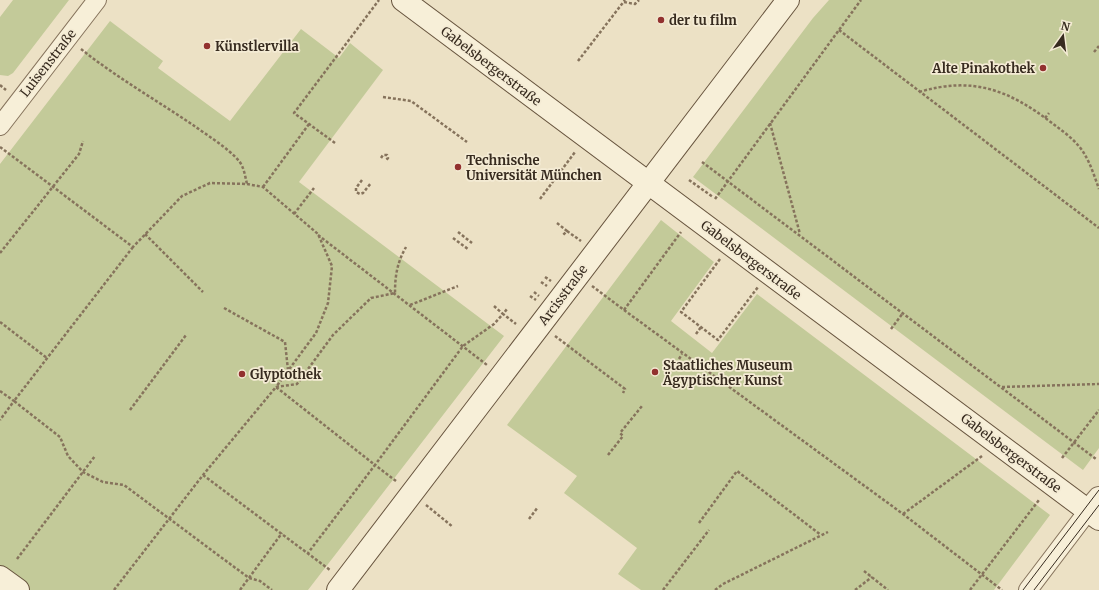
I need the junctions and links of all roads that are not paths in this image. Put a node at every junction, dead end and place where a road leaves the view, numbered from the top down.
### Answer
1 (97, 0) edge
2 (403, 0) edge
3 (788, 0) edge
4 (0, 126) edge
5 (648, 184) junction
6 (1095, 509) edge
7 (0, 577) edge
8 (342, 586) edge
9 (18, 590) edge
10 (1028, 590) edge

1 - 4 street, Luisenstraße
2 - 5 main road, Gabelsbergerstraße
3 - 5 main road, Arcisstraße
5 - 6 main road, Gabelsbergerstraße
5 - 8 main road, Arcisstraße
6 - 10 street
7 - 9 main road

